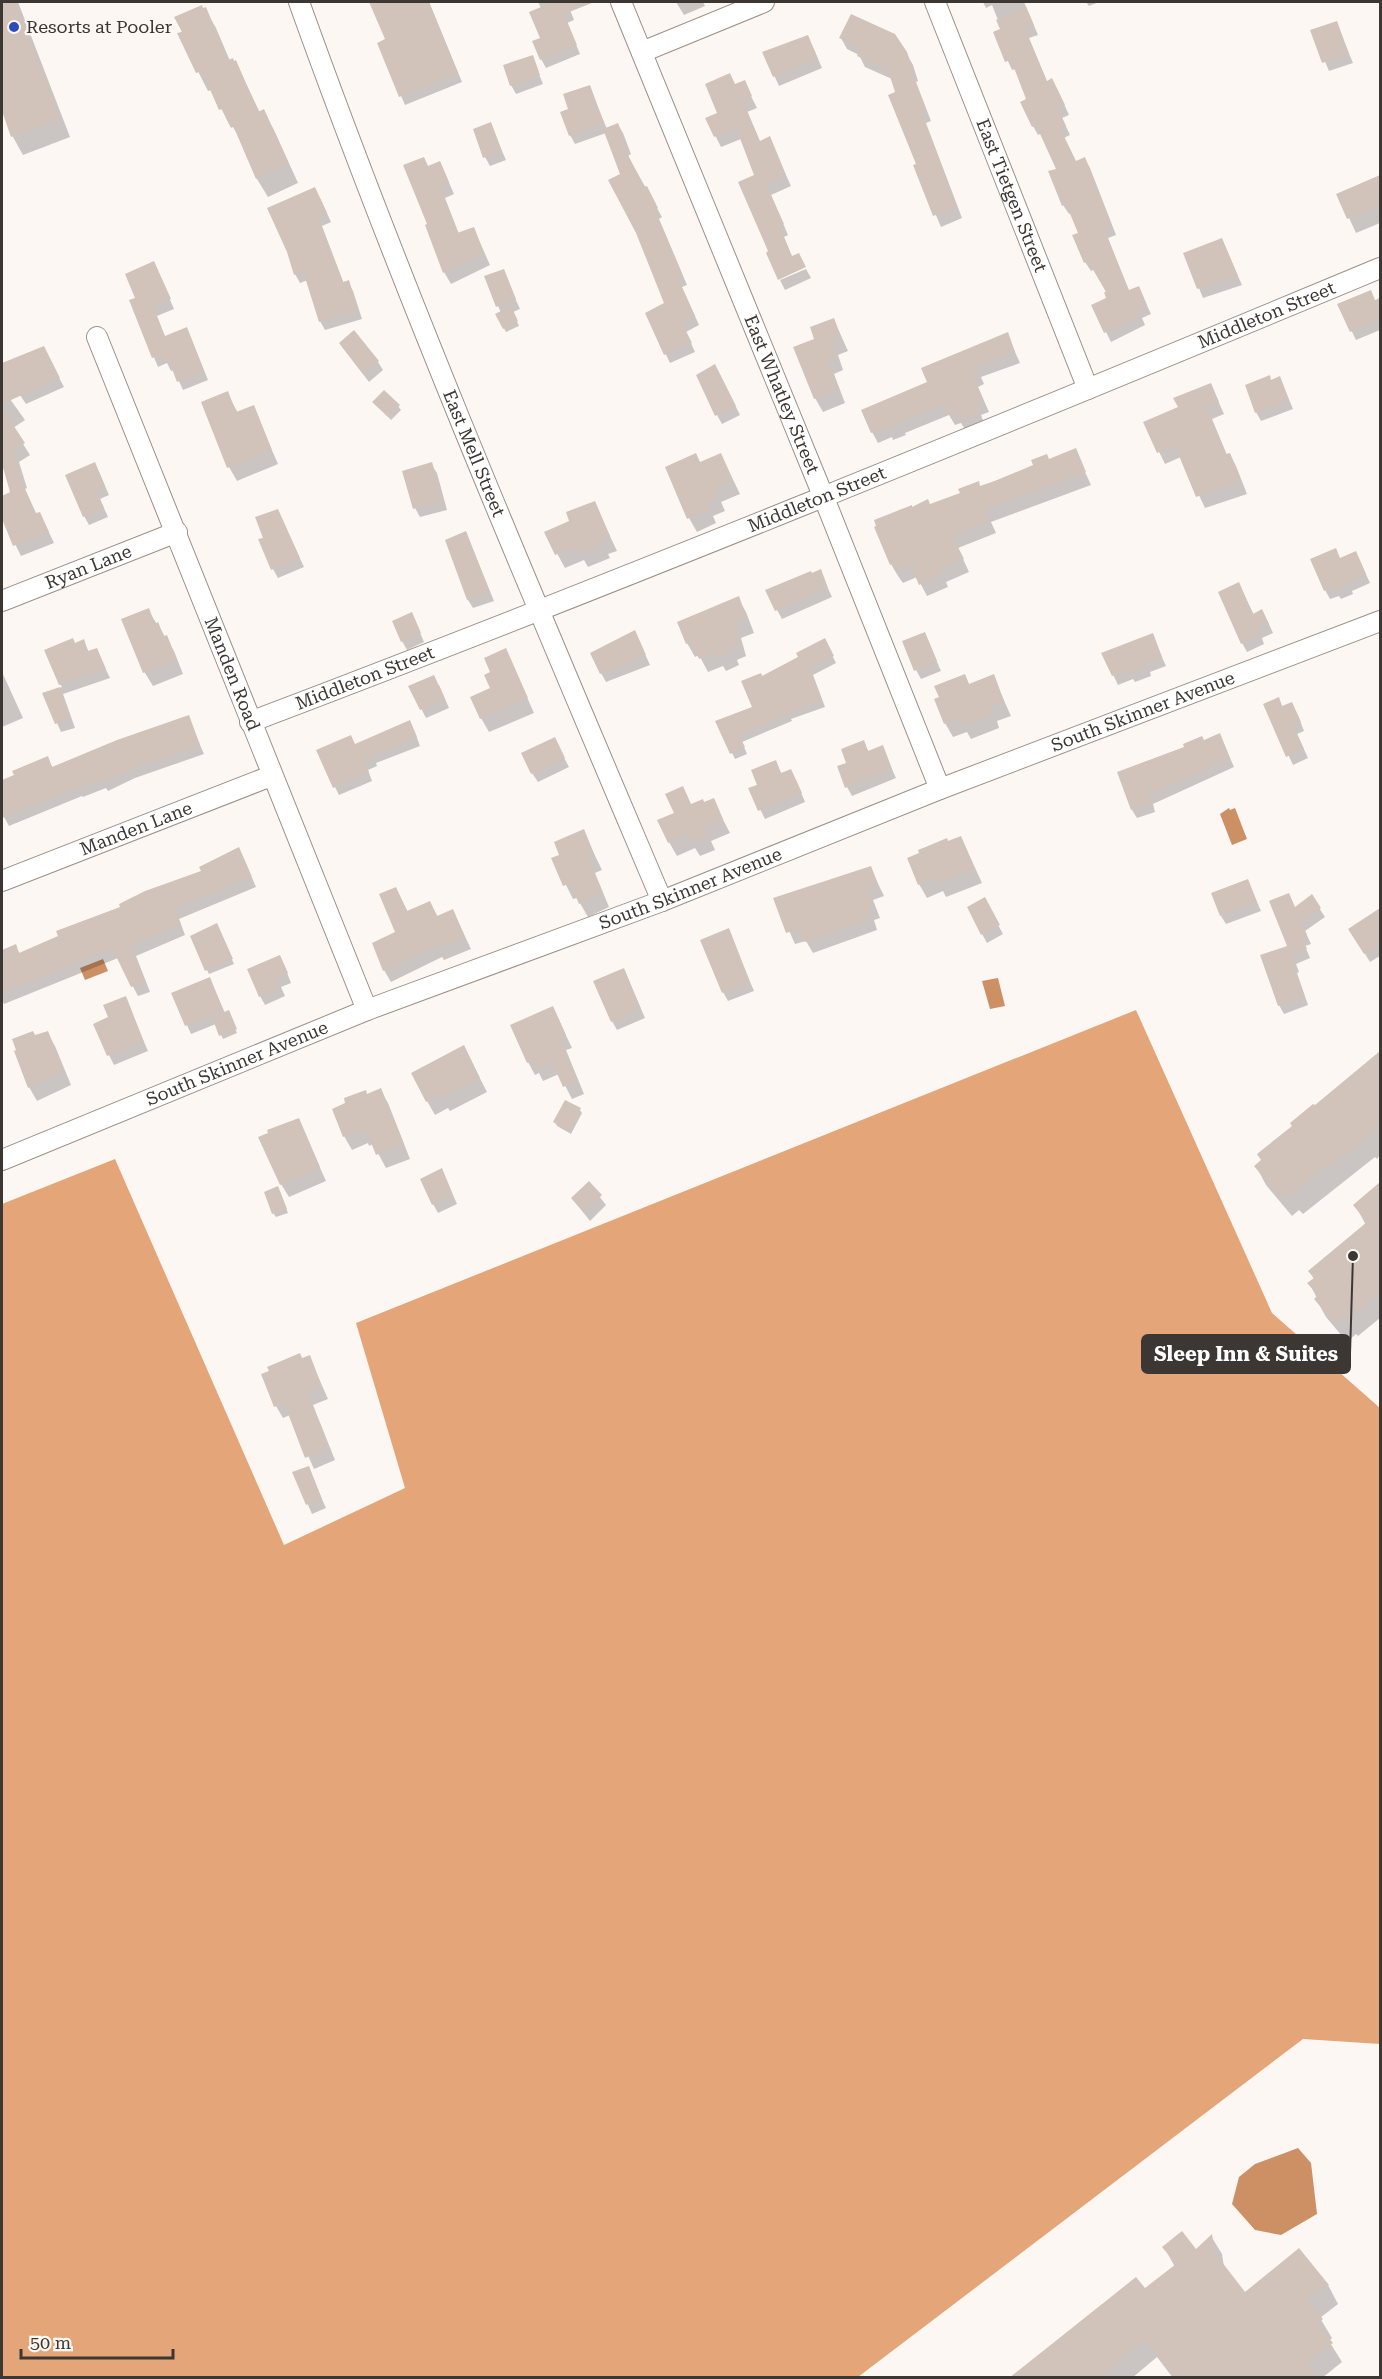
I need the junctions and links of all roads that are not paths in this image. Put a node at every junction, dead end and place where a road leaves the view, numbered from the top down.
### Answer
1 (299, 2) edge
2 (621, 2) edge
3 (765, 2) edge
4 (935, 2) edge
5 (642, 52) junction
6 (1380, 268) edge
7 (97, 337) dead end
8 (1088, 389) junction
9 (824, 498) junction
10 (177, 532) junction
11 (2, 601) edge
12 (539, 612) junction
13 (1380, 621) edge
14 (250, 723) junction
15 (271, 776) junction
16 (940, 789) junction
17 (2, 881) edge
18 (662, 902) junction
19 (367, 1010) junction
20 (2, 1160) edge

1 - 12 street, East Mell Street
2 - 5 street, East Whatley Street
3 - 5 street
4 - 8 street, East Tietgen Street
5 - 9 street, East Whatley Street
6 - 8 street, Middleton Street
7 - 10 street, Manden Road
8 - 9 street, Middleton Street
9 - 12 street, Middleton Street
9 - 16 street, East Whatley Street
10 - 11 street, Ryan Lane
10 - 14 street, Manden Road
12 - 14 street, Middleton Street
12 - 18 street, East Mell Street
13 - 16 street, South Skinner Avenue
14 - 15 street, Manden Road
15 - 17 street, Manden Lane
15 - 19 street, Manden Road
16 - 18 street, South Skinner Avenue
18 - 19 street, South Skinner Avenue
19 - 20 street, South Skinner Avenue

